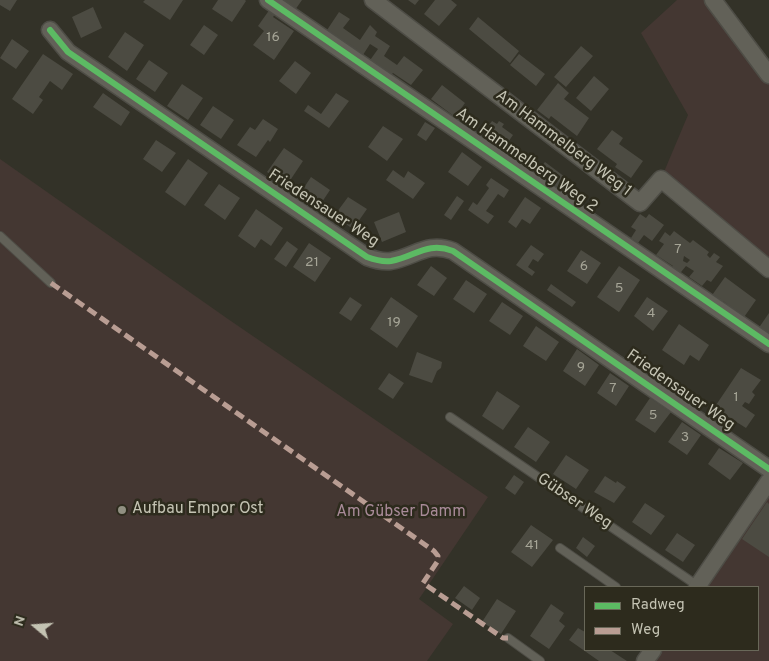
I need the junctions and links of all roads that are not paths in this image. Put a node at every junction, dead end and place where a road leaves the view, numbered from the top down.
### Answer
1 (268, 0) edge
2 (373, 0) edge
3 (713, 0) edge
4 (50, 30) dead end
5 (769, 76) edge
6 (0, 236) edge
7 (769, 269) edge
8 (51, 283) dead end
9 (769, 344) edge
10 (450, 417) dead end
11 (769, 469) edge
12 (769, 481) edge
13 (560, 548) dead end
14 (615, 586) edge
15 (697, 586) edge
16 (699, 586) edge
17 (508, 638) dead end
18 (540, 661) edge

1 - 9 street, Am Hammelberg Weg 2
2 - 7 street, Am Hammelberg Weg 1
3 - 5 street
4 - 11 street, Friedensauer Weg
6 - 8 lane
10 - 15 lane, Gübser Weg
12 - 16 street, Gübser Weg
13 - 14 lane
17 - 18 lane

